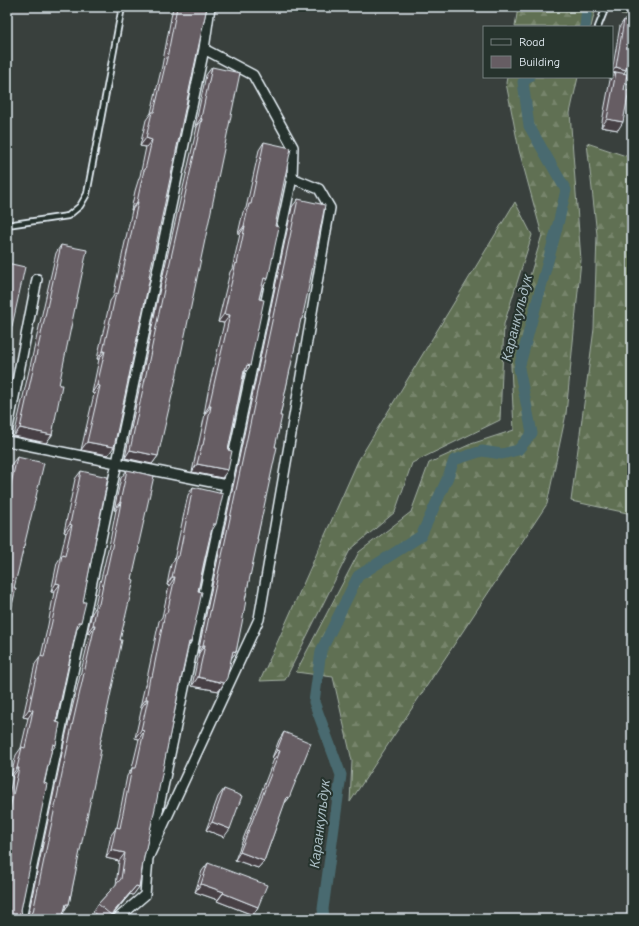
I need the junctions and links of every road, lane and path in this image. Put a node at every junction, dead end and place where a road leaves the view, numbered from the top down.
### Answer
1 (122, 7) edge
2 (210, 7) edge
3 (606, 7) edge
4 (598, 26) edge
5 (204, 49) junction
6 (613, 76) edge
7 (632, 82) edge
8 (292, 178) junction
9 (7, 225) edge
10 (37, 280) dead end
11 (7, 433) edge
12 (7, 442) edge
13 (117, 463) junction
14 (226, 485) junction
15 (148, 858) junction
16 (21, 919) edge
17 (117, 919) edge

1 - 9 lane
2 - 5 street
3 - 4 lane
5 - 8 street
5 - 13 street
6 - 7 lane
8 - 14 street
8 - 15 street
10 - 11 street
12 - 13 street
13 - 14 street
13 - 16 street
14 - 15 street
15 - 17 street

